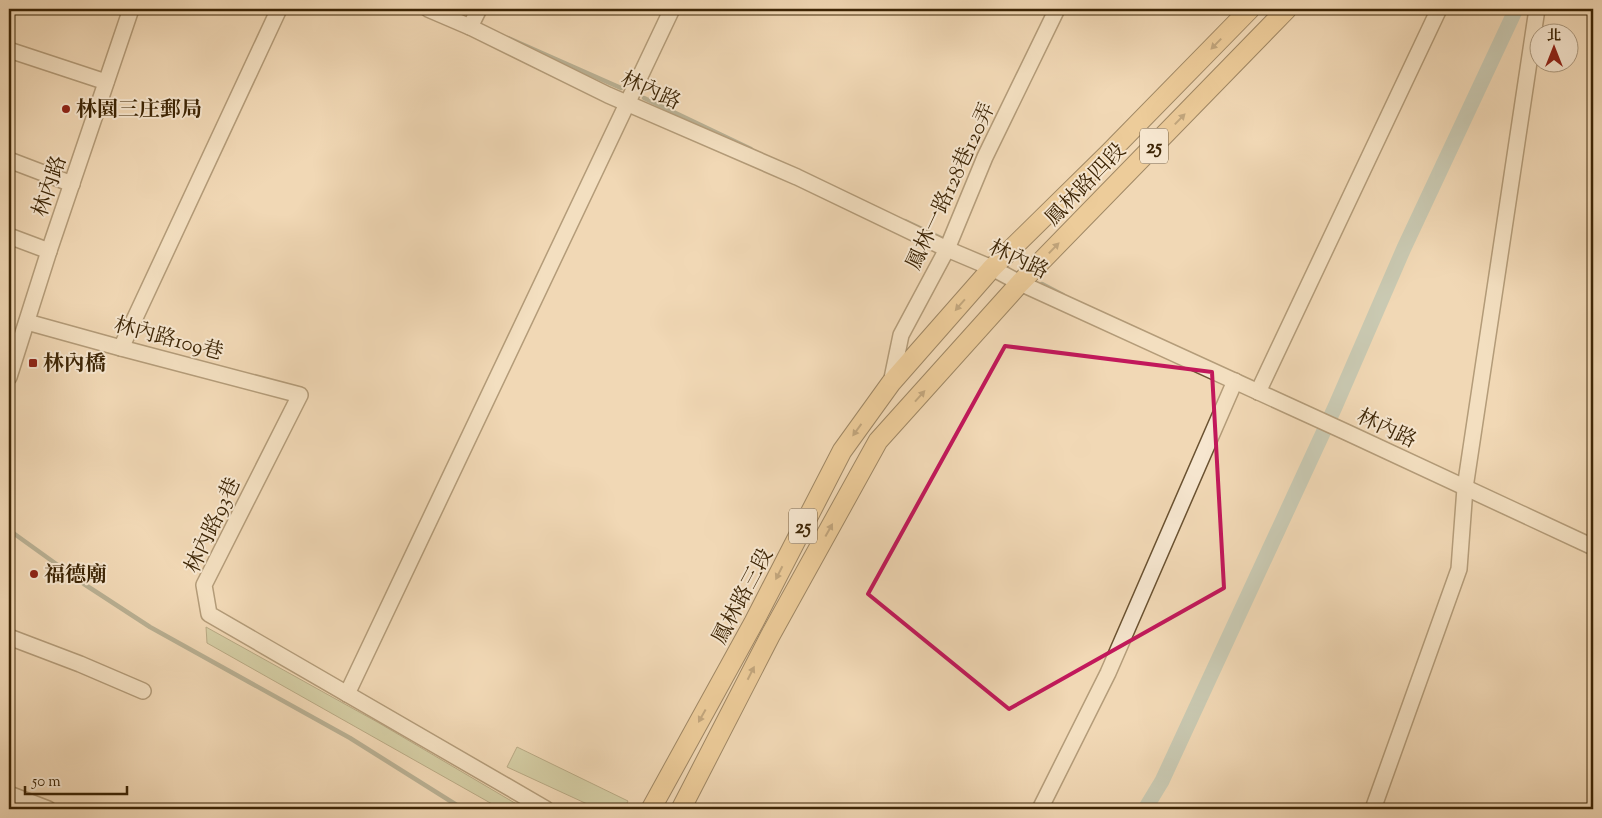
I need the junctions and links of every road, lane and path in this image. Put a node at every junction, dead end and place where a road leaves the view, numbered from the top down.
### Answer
1 (131, 9) edge
2 (278, 9) edge
3 (428, 9) edge
4 (479, 9) edge
5 (672, 9) edge
6 (1057, 9) edge
7 (1250, 9) edge
8 (1287, 9) edge
9 (1439, 9) edge
10 (1538, 9) edge
11 (470, 27) junction
12 (9, 50) edge
13 (106, 82) junction
14 (628, 103) junction
15 (9, 160) edge
16 (72, 184) junction
17 (9, 236) edge
18 (946, 249) junction
19 (50, 251) junction
20 (992, 268) junction
21 (1020, 283) junction
22 (27, 322) junction
23 (14, 340) edge
24 (121, 348) junction
25 (9, 378) edge
26 (1234, 381) junction
27 (891, 383) junction
28 (1258, 392) junction
29 (300, 395) joint
30 (1465, 488) junction
31 (1593, 547) edge
32 (9, 637) edge
33 (143, 691) dead end
34 (347, 694) junction
35 (9, 794) edge
36 (48, 809) edge
37 (546, 809) edge
38 (651, 809) edge
39 (681, 809) edge
40 (1040, 809) edge
41 (1373, 809) edge

1 - 13 street, 林內路
2 - 24 street
3 - 11 street, 林內路
4 - 11 street
5 - 14 street
6 - 18 street, 鳳林一路128巷120弄
7 -> 20 main road, 鳳林路四段 / 25
21 -> 8 main road, 鳳林路四段 / 25
9 - 28 street
10 - 30 street
11 - 14 street, 林內路
12 - 13 street
13 - 16 street, 林內路
14 - 18 street, 林內路
14 - 34 street
15 - 16 street
16 - 19 street, 林內路
17 - 19 street
18 - 20 street, 林內路
18 - 27 street, 鳳林一路128巷120弄
19 - 22 street, 林內路
20 - 21 street, 林內路
20 -> 27 main road, 鳳林路三段 / 25
21 - 26 street, 林內路
39 -> 21 main road, 鳳林路三段 / 25
22 - 23 street, 林內路
22 - 24 street, 林內路109巷
23 - 25 street, 林內路
24 - 29 street, 林內路109巷
26 - 28 street, 林內路
26 - 40 street
27 -> 38 main road, 鳳林路三段 / 25
28 - 30 street, 林內路
29 - 34 street, 林內路93巷
30 - 31 street, 林內路
30 - 41 street
32 - 33 street
34 - 37 street
35 - 36 street

